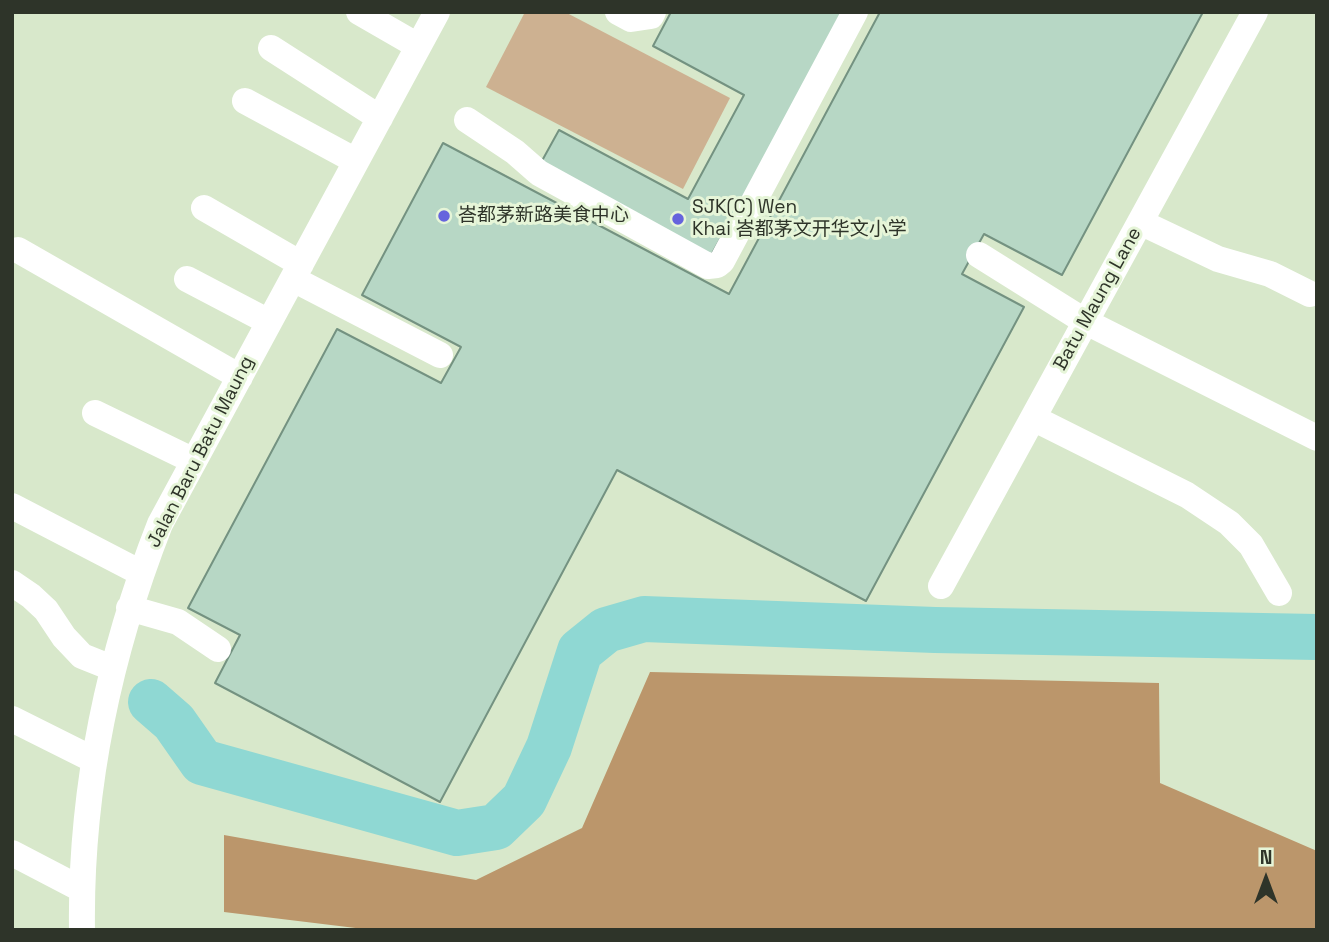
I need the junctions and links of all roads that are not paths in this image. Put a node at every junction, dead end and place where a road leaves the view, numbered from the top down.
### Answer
1 (359, 12) edge
2 (437, 12) edge
3 (618, 12) edge
4 (653, 12) edge
5 (855, 12) edge
6 (1255, 12) edge
7 (418, 46) junction
8 (271, 48) dead end
9 (245, 101) dead end
10 (380, 118) junction
11 (467, 120) dead end
12 (356, 161) junction
13 (204, 208) dead end
14 (1140, 222) junction
15 (19, 250) dead end
16 (979, 255) dead end
17 (297, 271) junction
18 (187, 279) dead end
19 (1310, 294) dead end
20 (269, 322) junction
21 (1086, 322) junction
22 (440, 355) dead end
23 (240, 377) junction
24 (95, 413) dead end
25 (1033, 418) junction
26 (1317, 438) edge
27 (194, 461) junction
28 (12, 506) edge
29 (141, 573) junction
30 (12, 583) edge
31 (941, 586) dead end
32 (1279, 593) dead end
33 (130, 608) junction
34 (218, 649) dead end
35 (112, 668) junction
36 (12, 719) edge
37 (94, 760) junction
38 (12, 853) edge
39 (81, 889) junction
40 (82, 930) edge

1 - 7 street
2 - 7 street, Jalan Baru Batu Maung
3 - 4 street
5 - 11 street
6 - 14 street, Batu Maung Lane
7 - 10 street, Jalan Baru Batu Maung
8 - 10 street
9 - 12 street
10 - 12 street, Jalan Baru Batu Maung
12 - 17 street, Jalan Baru Batu Maung
13 - 17 street
14 - 19 street
14 - 21 street, Batu Maung Lane
15 - 23 street
16 - 21 street
17 - 20 street, Jalan Baru Batu Maung
17 - 22 street
18 - 20 street
20 - 23 street, Jalan Baru Batu Maung
21 - 25 street, Batu Maung Lane
21 - 26 street
23 - 27 street, Jalan Baru Batu Maung
24 - 27 street
25 - 31 street, Batu Maung Lane
25 - 32 street
27 - 29 street, Jalan Baru Batu Maung
28 - 29 street
29 - 33 street, Jalan Baru Batu Maung
30 - 35 street
33 - 34 street
33 - 35 street, Jalan Baru Batu Maung
35 - 37 street, Jalan Baru Batu Maung
36 - 37 street
37 - 39 street, Jalan Baru Batu Maung
38 - 39 street
39 - 40 street, Jalan Baru Batu Maung

